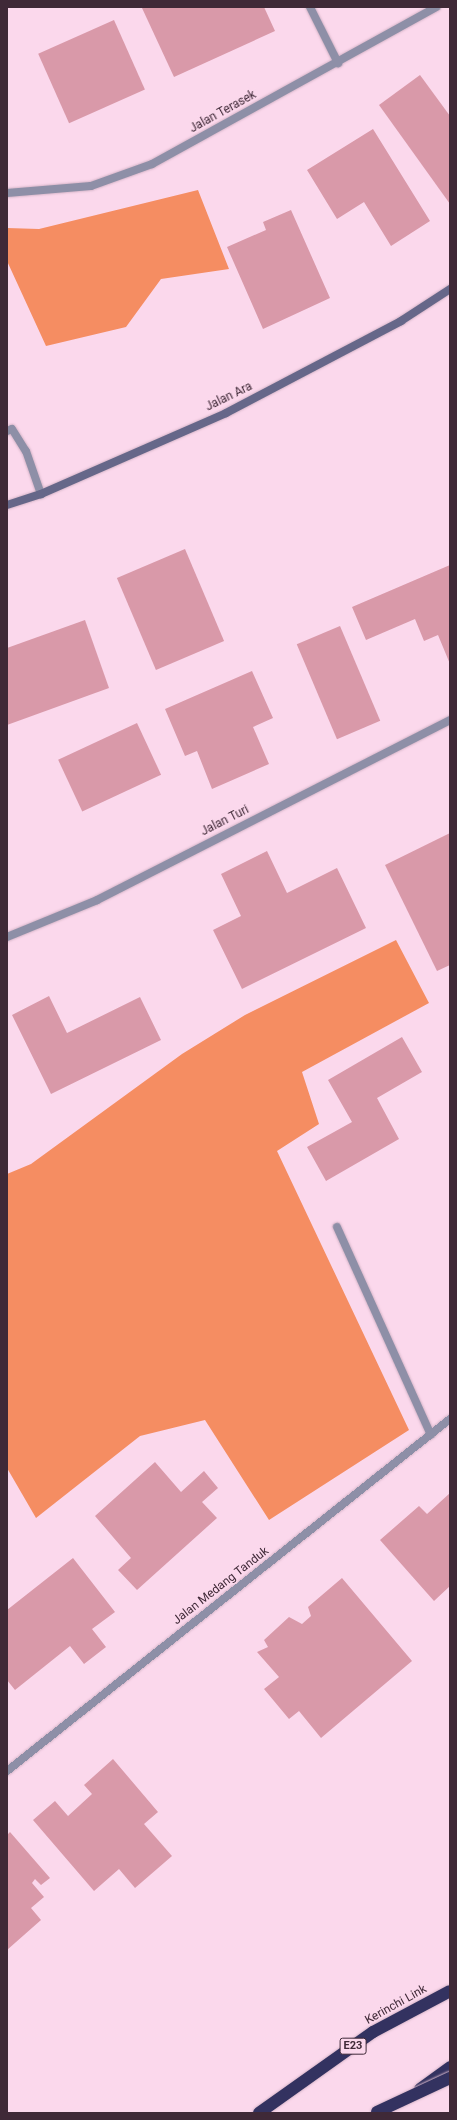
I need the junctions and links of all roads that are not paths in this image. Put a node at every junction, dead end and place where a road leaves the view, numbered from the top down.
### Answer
1 (310, 7) edge
2 (436, 7) edge
3 (338, 64) junction
4 (7, 193) edge
5 (450, 289) edge
6 (7, 431) edge
7 (41, 494) junction
8 (7, 505) edge
9 (450, 720) edge
10 (7, 937) edge
11 (337, 1227) dead end
12 (450, 1419) edge
13 (431, 1435) junction
14 (7, 1771) edge
15 (450, 1991) edge
16 (450, 2067) edge
17 (450, 2078) edge
18 (259, 2113) edge
19 (376, 2113) edge
20 (387, 2113) edge

1 - 3 street
2 - 3 street, Jalan Terasek
3 - 4 street, Jalan Terasek
5 - 7 street, Jalan Ara
6 - 7 street
7 - 8 street, Jalan Ara
9 - 10 street, Jalan Turi
11 - 13 street
12 - 13 street, Jalan Medang Tanduk
13 - 14 street, Jalan Medang Tanduk
15 - 18 highway, Kerinchi Link / E23
16 - 20 highway
17 - 19 highway, bridge

